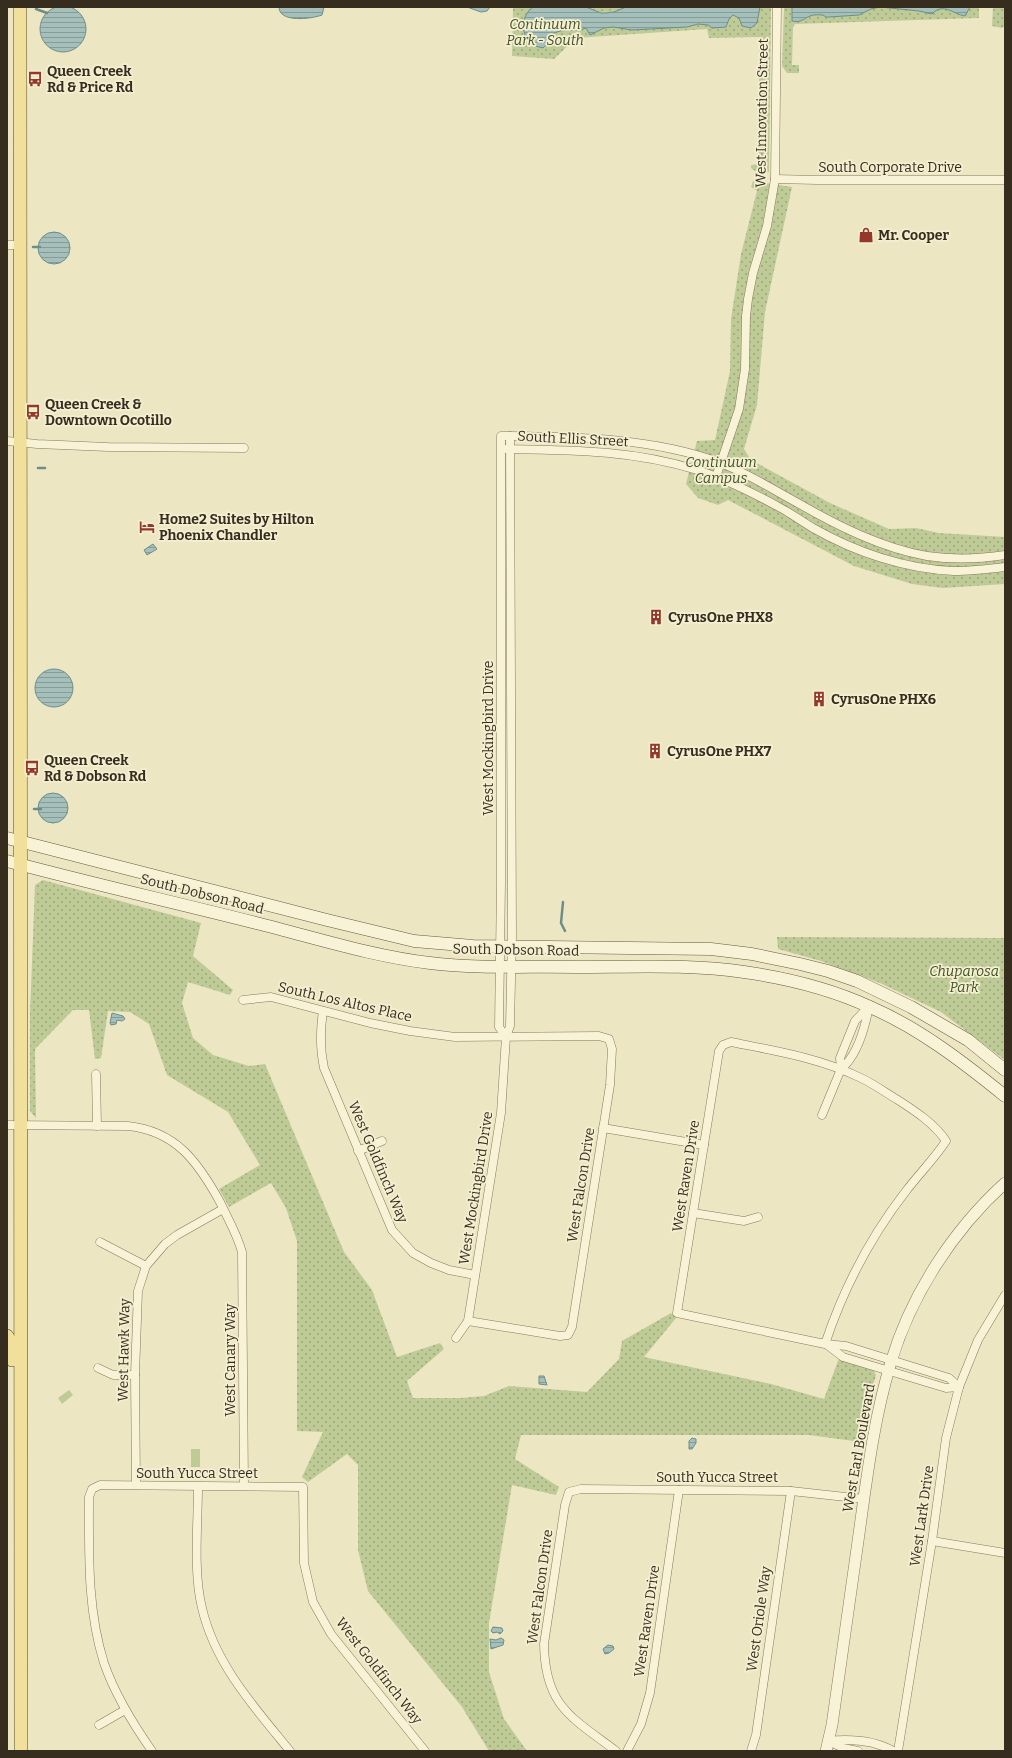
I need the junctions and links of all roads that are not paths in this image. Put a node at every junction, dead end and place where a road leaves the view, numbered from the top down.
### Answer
1 (20, 7) edge
2 (777, 7) edge
3 (776, 179) junction
4 (1005, 180) edge
5 (7, 245) edge
6 (20, 245) junction
7 (501, 436) joint
8 (510, 436) junction
9 (7, 441) edge
10 (22, 443) junction
11 (244, 448) dead end
12 (500, 449) junction
13 (510, 449) junction
14 (722, 463) junction
15 (716, 477) junction
16 (1005, 555) edge
17 (1005, 568) edge
18 (500, 670) junction
19 (512, 670) junction
20 (7, 838) edge
21 (20, 842) junction
22 (7, 861) edge
23 (21, 865) junction
24 (506, 947) junction
25 (505, 966) junction
26 (243, 1000) dead end
27 (869, 1006) junction
28 (322, 1011) junction
29 (506, 1037) junction
30 (609, 1038) joint
31 (841, 1069) junction
32 (1005, 1070) edge
33 (96, 1074) dead end
34 (1005, 1096) edge
35 (822, 1115) dead end
36 (7, 1125) edge
37 (21, 1125) junction
38 (97, 1126) junction
39 (603, 1128) junction
40 (382, 1141) dead end
41 (704, 1145) junction
42 (358, 1151) junction
43 (1005, 1183) edge
44 (223, 1208) junction
45 (693, 1214) junction
46 (758, 1217) dead end
47 (100, 1242) dead end
48 (146, 1266) junction
49 (475, 1275) junction
50 (1005, 1295) edge
51 (468, 1321) junction
52 (7, 1336) edge
53 (456, 1338) dead end
54 (825, 1344) junction
55 (890, 1366) junction
56 (98, 1368) dead end
57 (135, 1375) junction
58 (959, 1387) junction
59 (20, 1401) junction
60 (136, 1485) junction
61 (244, 1486) junction
62 (198, 1487) junction
63 (303, 1487) joint
64 (679, 1490) junction
65 (791, 1491) junction
66 (569, 1492) joint
67 (864, 1499) junction
68 (932, 1541) junction
69 (1005, 1553) edge
70 (125, 1710) junction
71 (99, 1725) dead end
72 (827, 1746) edge
73 (21, 1751) edge
74 (152, 1751) edge
75 (290, 1751) edge
76 (425, 1751) edge
77 (616, 1751) edge
78 (627, 1751) edge
79 (751, 1751) edge
80 (858, 1751) edge
81 (893, 1751) edge
82 (898, 1751) edge

1 - 6 main road
2 - 3 street, West Innovation Street
3 - 4 street, South Corporate Drive
3 - 14 street, West Innovation Street
5 - 6 street
6 - 10 main road
7 - 8 street, South Ellis Street
7 - 12 street, West Mockingbird Drive
8 - 13 street, West Mockingbird Drive
8 - 14 street, South Ellis Street
9 - 10 street
10 - 11 street
10 - 21 main road
12 - 13 street, South Ellis Street
12 - 18 street, West Mockingbird Drive
13 - 15 street, South Ellis Street
13 - 19 street, West Mockingbird Drive
14 - 15 street, West Innovation Street
14 - 16 street, South Ellis Street
15 - 17 street, South Ellis Street
18 - 19 street
18 - 24 street, West Mockingbird Drive
19 - 24 street, West Mockingbird Drive
20 - 21 main road, South Dobson Road
21 - 23 main road
21 - 24 main road, South Dobson Road
22 - 23 main road, South Dobson Road
23 - 25 main road, South Dobson Road
23 - 37 main road
24 - 25 street, West Mockingbird Drive
24 - 25 street, West Mockingbird Drive
24 - 32 main road, South Dobson Road
25 - 27 main road, South Dobson Road
25 - 29 street, West Mockingbird Drive
26 - 28 street, South Los Altos Place
27 - 31 street
27 - 34 main road, South Dobson Road
28 - 29 street, South Los Altos Place
28 - 42 street, West Goldfinch Way
29 - 30 street, South Los Altos Place
29 - 49 street, West Mockingbird Drive
30 - 39 street, West Falcon Drive
31 - 35 street
31 - 41 street, West Raven Drive
31 - 54 street
33 - 38 street
36 - 37 street, West Canary Way
37 - 38 street, West Canary Way
37 - 59 main road
38 - 44 street, West Canary Way
39 - 41 street
39 - 51 street, West Falcon Drive
40 - 42 street
41 - 45 street, West Raven Drive
42 - 49 street, West Goldfinch Way
43 - 55 street, West Earl Boulevard
44 - 48 street, West Hawk Way
44 - 61 street, West Canary Way
45 - 46 street
45 - 54 street, West Raven Drive
47 - 48 street
48 - 57 street, West Hawk Way
49 - 51 street, West Mockingbird Drive
50 - 58 street, West Lark Drive
51 - 53 street, West Mockingbird Drive
52 - 59 main road
54 - 55 street
55 - 58 street
55 - 67 street, West Earl Boulevard
56 - 57 street
57 - 60 street, West Hawk Way
58 - 68 street, West Lark Drive
59 - 73 main road
60 - 62 street, South Yucca Street
60 - 70 street, South Yucca Street
61 - 62 street, South Yucca Street
61 - 63 street, South Yucca Street
62 - 75 street
63 - 76 street, West Goldfinch Way
64 - 65 street, South Yucca Street
64 - 66 street, South Yucca Street
64 - 78 street, West Raven Drive
65 - 67 street, South Yucca Street
65 - 79 street, West Oriole Way
66 - 77 street, West Falcon Drive
67 - 72 street, West Earl Boulevard
68 - 69 street
68 - 82 street, West Lark Drive
70 - 71 street
70 - 74 street
72 - 80 street
72 - 81 street

